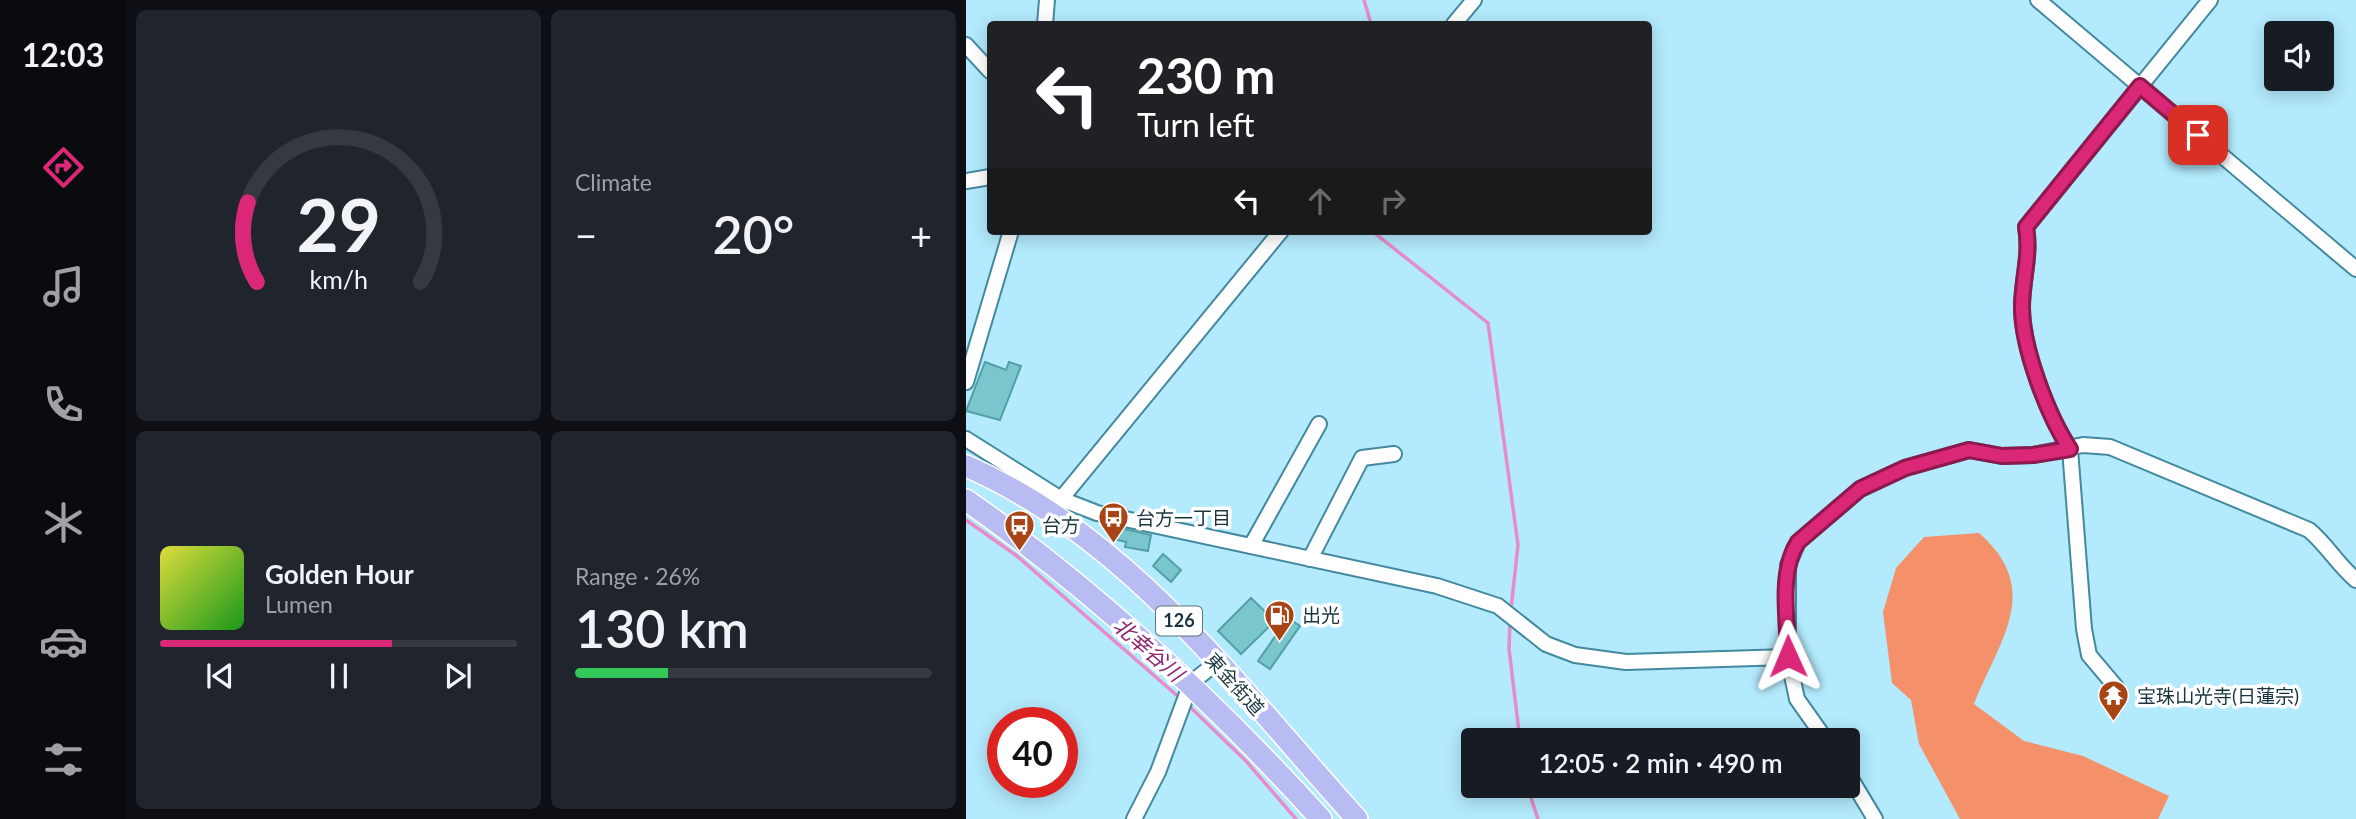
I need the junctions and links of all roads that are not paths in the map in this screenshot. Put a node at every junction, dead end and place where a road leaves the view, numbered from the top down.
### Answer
1 (1047, 0) edge
2 (1474, 0) edge
3 (2038, 0) edge
4 (2210, 0) edge
5 (1045, 21) edge
6 (1456, 21) edge
7 (966, 45) edge
8 (987, 68) edge
9 (2140, 86) junction
10 (987, 178) edge
11 (966, 181) edge
12 (1010, 235) edge
13 (1278, 235) edge
14 (2356, 269) edge
15 (966, 382) edge
16 (1319, 424) dead end
17 (966, 439) edge
18 (2070, 449) junction
19 (1394, 454) dead end
20 (966, 466) edge
21 (1061, 499) junction
22 (966, 500) edge
23 (1097, 513) junction
24 (1084, 537) junction
25 (1251, 546) junction
26 (1310, 559) junction
27 (2356, 580) edge
28 (1788, 656) junction
29 (1216, 663) junction
30 (1191, 683) junction
31 (2116, 687) dead end
32 (1818, 728) edge
33 (1860, 795) edge
34 (1134, 819) edge
35 (1321, 819) edge
36 (1357, 819) edge
37 (1875, 819) edge

1 - 5 street
2 - 6 street
3 - 9 street
4 - 9 street
7 - 8 street
9 - 14 street
9 - 18 street
10 - 11 street
12 - 15 street
13 - 21 street
16 - 25 street
17 - 21 street
18 - 27 street
18 - 28 street
18 - 31 street
19 - 26 street
20 - 24 highway, 東金街道 / 126
21 - 23 street
22 - 30 highway, 東金街道 / 126
23 - 24 street
23 - 25 street
24 - 29 highway, 東金街道 / 126
25 - 26 street
26 - 28 street
28 - 32 street
29 - 30 street
29 - 36 highway, 東金街道 / 126
30 - 34 street
30 - 35 highway, 東金街道 / 126
33 - 37 street

